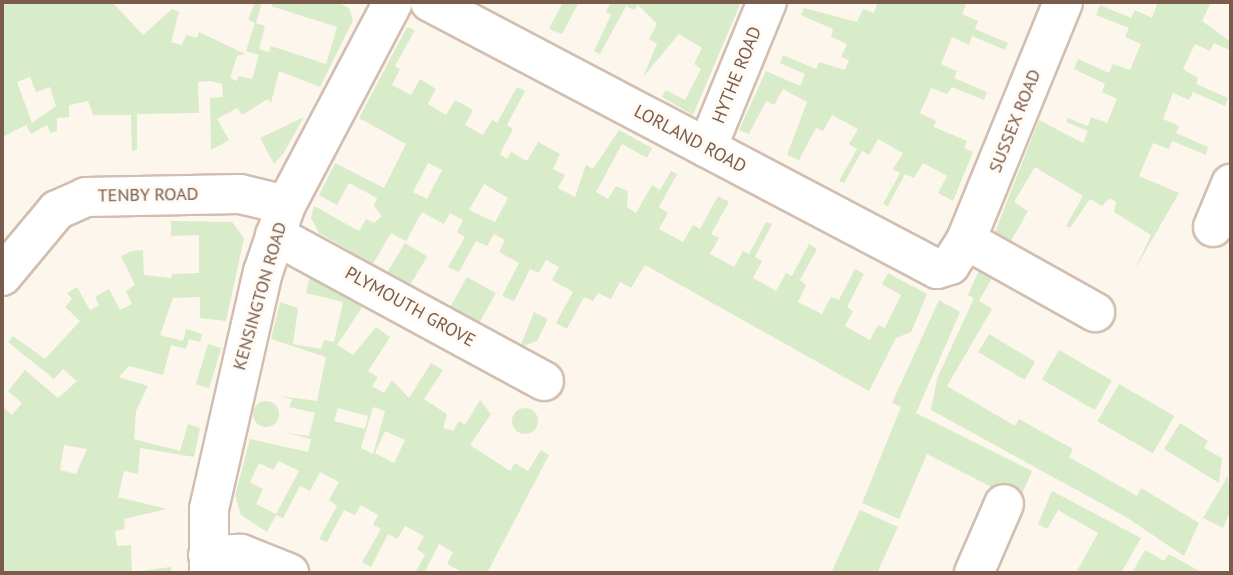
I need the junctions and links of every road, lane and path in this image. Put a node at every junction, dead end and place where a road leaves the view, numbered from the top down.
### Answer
1 (430, 2) edge
2 (767, 2) edge
3 (1063, 2) edge
4 (389, 3) edge
5 (707, 148) junction
6 (1231, 184) edge
7 (280, 220) junction
8 (1213, 227) dead end
9 (958, 252) junction
10 (2, 276) edge
11 (1095, 312) dead end
12 (544, 381) dead end
13 (1004, 504) dead end
14 (209, 564) edge
15 (289, 573) edge
16 (974, 573) edge

1 - 5 street, LORLAND ROAD
2 - 5 street, HYTHE ROAD
3 - 9 street, SUSSEX ROAD
4 - 7 street, KENSINGTON ROAD
5 - 9 street, LORLAND ROAD
6 - 8 street
7 - 10 street, TENBY ROAD
7 - 12 street, PLYMOUTH GROVE
7 - 14 street, KENSINGTON ROAD
9 - 11 street
13 - 16 street
14 - 15 street

